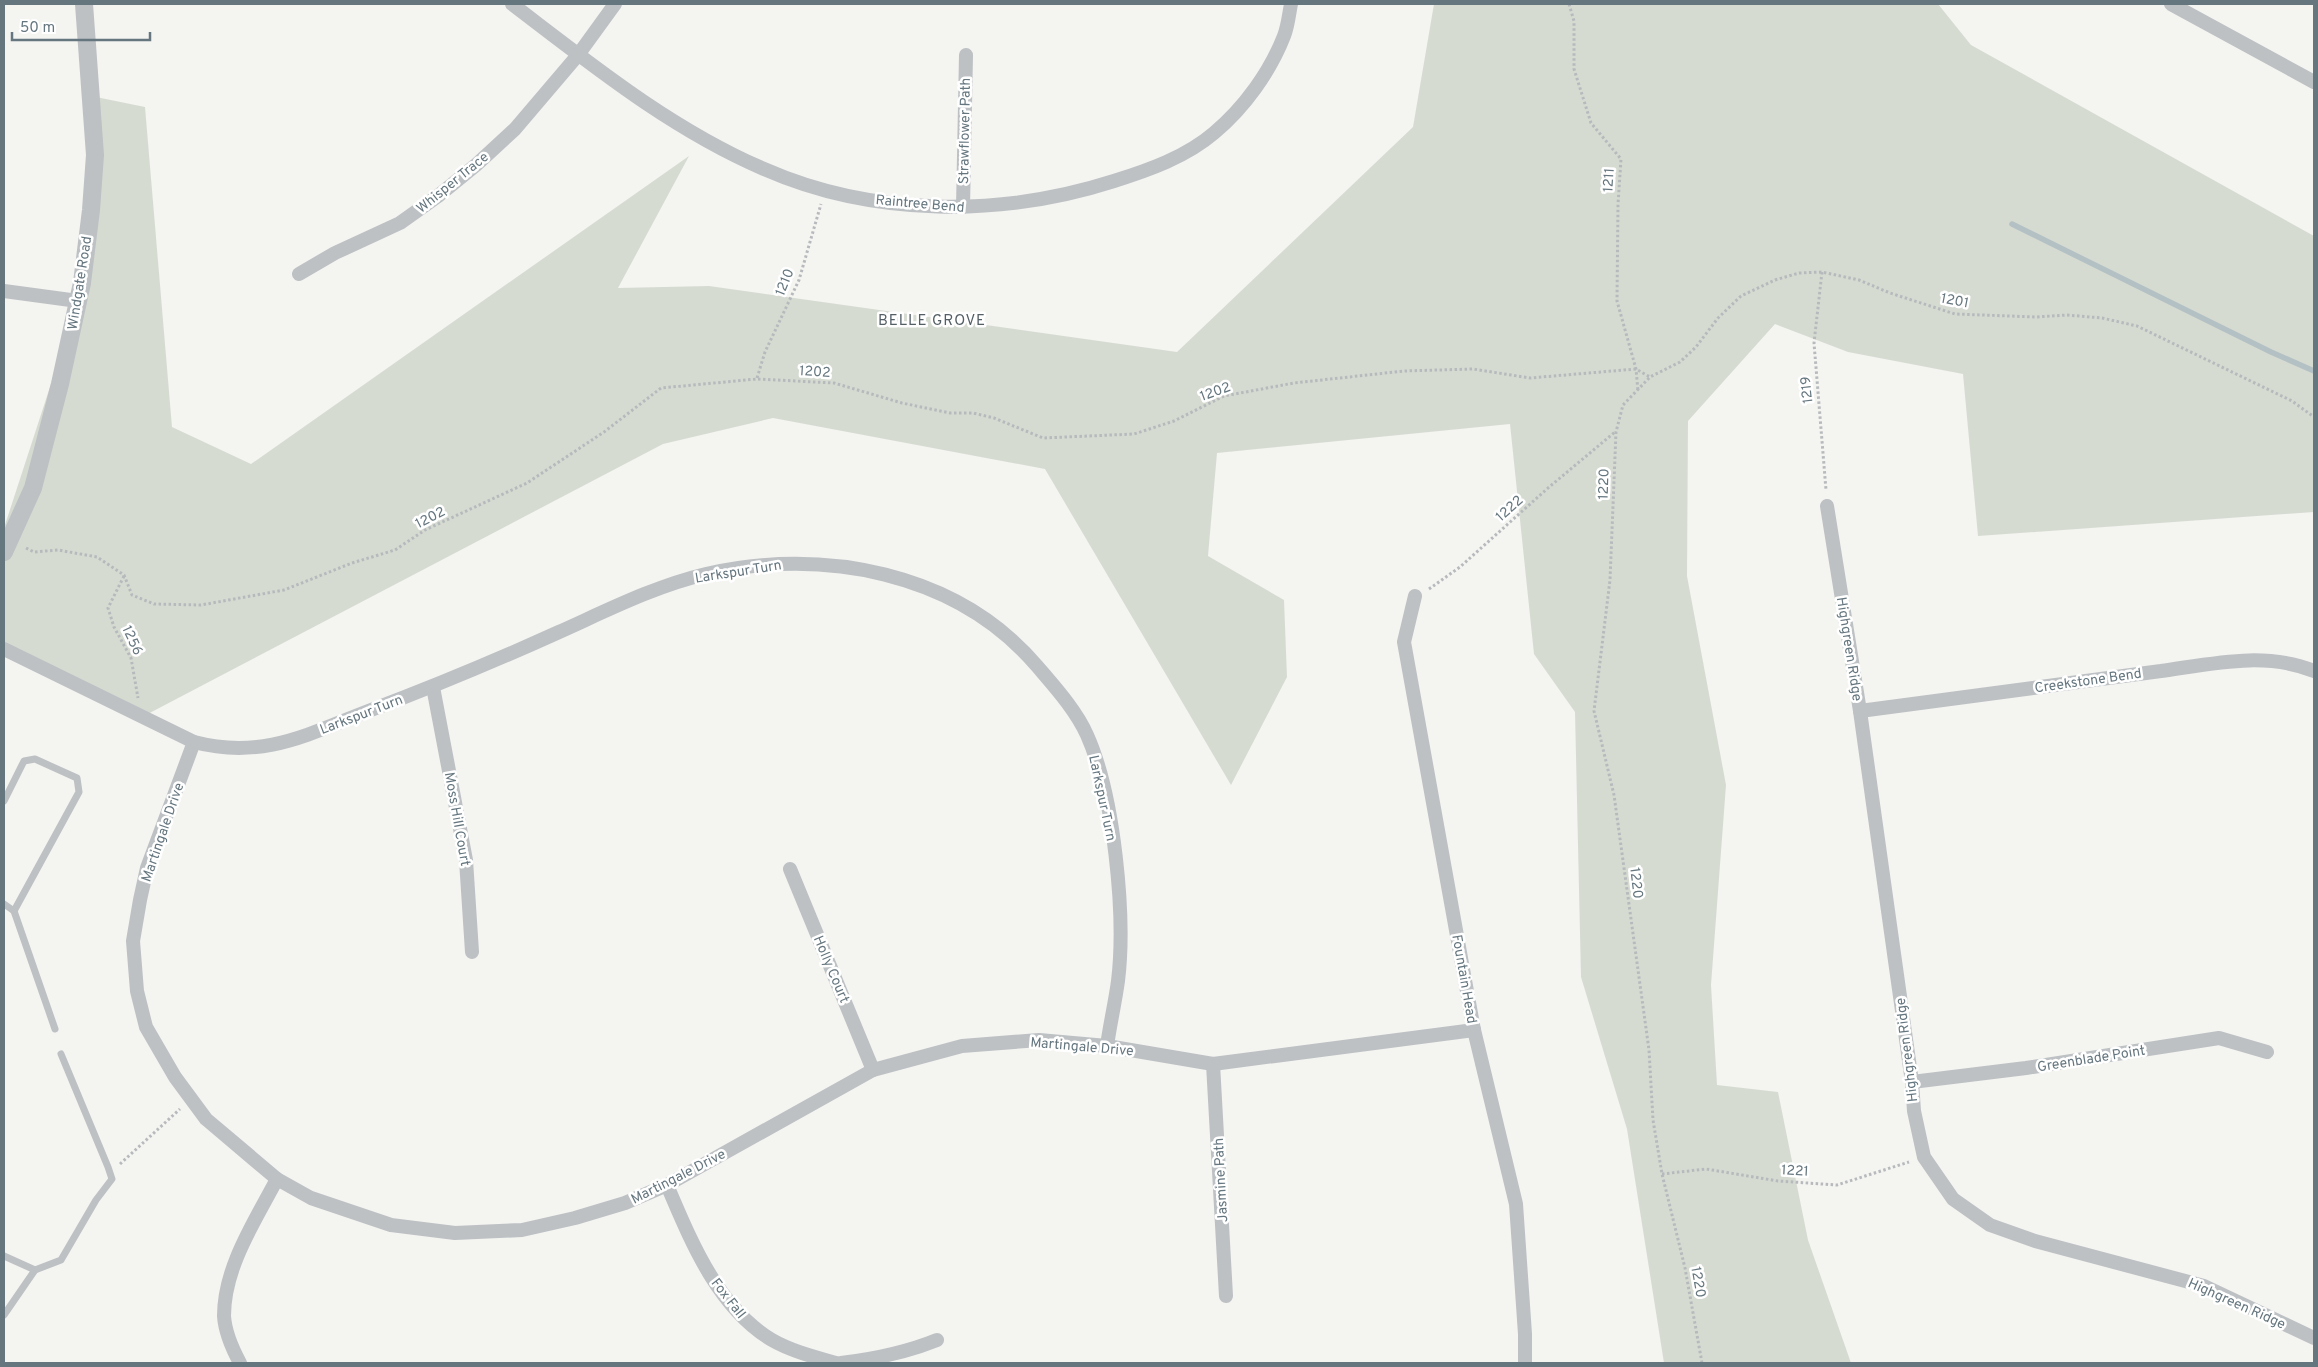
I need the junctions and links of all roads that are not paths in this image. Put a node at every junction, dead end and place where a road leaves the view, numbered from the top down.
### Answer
1 (84, 4) edge
2 (512, 4) edge
3 (615, 4) edge
4 (1291, 4) edge
5 (2171, 4) edge
6 (578, 55) junction
7 (966, 55) dead end
8 (2314, 82) edge
9 (963, 207) junction
10 (299, 274) dead end
11 (4, 291) edge
12 (78, 301) junction
13 (1828, 506) road end
14 (4, 552) edge
15 (1415, 596) road end
16 (4, 649) edge
17 (2314, 671) edge
18 (433, 686) junction
19 (1860, 712) junction
20 (194, 742) junction
21 (4, 801) edge
22 (790, 869) dead end
23 (4, 904) edge
24 (14, 912) junction
25 (472, 952) dead end
26 (55, 1029) dead end
27 (1474, 1030) junction
28 (1106, 1046) junction
29 (2267, 1052) dead end
30 (61, 1054) dead end
31 (1213, 1064) junction
32 (873, 1070) junction
33 (1912, 1082) junction
34 (277, 1179) junction
35 (667, 1185) junction
36 (4, 1256) edge
37 (35, 1270) junction
38 (1226, 1296) dead end
39 (4, 1315) edge
40 (2314, 1338) edge
41 (937, 1340) dead end
42 (240, 1363) edge
43 (836, 1363) edge
44 (841, 1363) edge
45 (1525, 1363) edge

1 - 12 street, Windgate Road
2 - 6 street, Raintree Bend
3 - 6 street, Whisper Trace
4 - 9 street, Raintree Bend
5 - 8 street
6 - 9 street, Raintree Bend
6 - 10 street, Whisper Trace
7 - 9 street, Strawflower Path
11 - 12 street
12 - 14 street, Windgate Road
13 - 19 street, Highgreen Ridge
15 - 27 street, Fountain Head
16 - 20 street, Larkspur Turn
17 - 19 street, Creekstone Bend
18 - 20 street, Larkspur Turn
18 - 25 street, Moss Hill Court
18 - 28 street, Larkspur Turn
19 - 33 street, Highgreen Ridge
20 - 34 street, Martingale Drive
21 - 24 lane
22 - 32 street, Holly Court
23 - 24 lane
24 - 26 lane
27 - 31 street, Martingale Drive
27 - 45 street, Fountain Head
28 - 31 street, Martingale Drive
28 - 32 street, Martingale Drive
29 - 33 street, Greenblade Point
30 - 37 lane
31 - 38 street, Jasmine Path
32 - 35 street, Martingale Drive
33 - 40 street, Highgreen Ridge
34 - 35 street, Martingale Drive
34 - 42 street
35 - 43 street, Fox Fall
36 - 37 lane
37 - 39 lane
41 - 44 street

